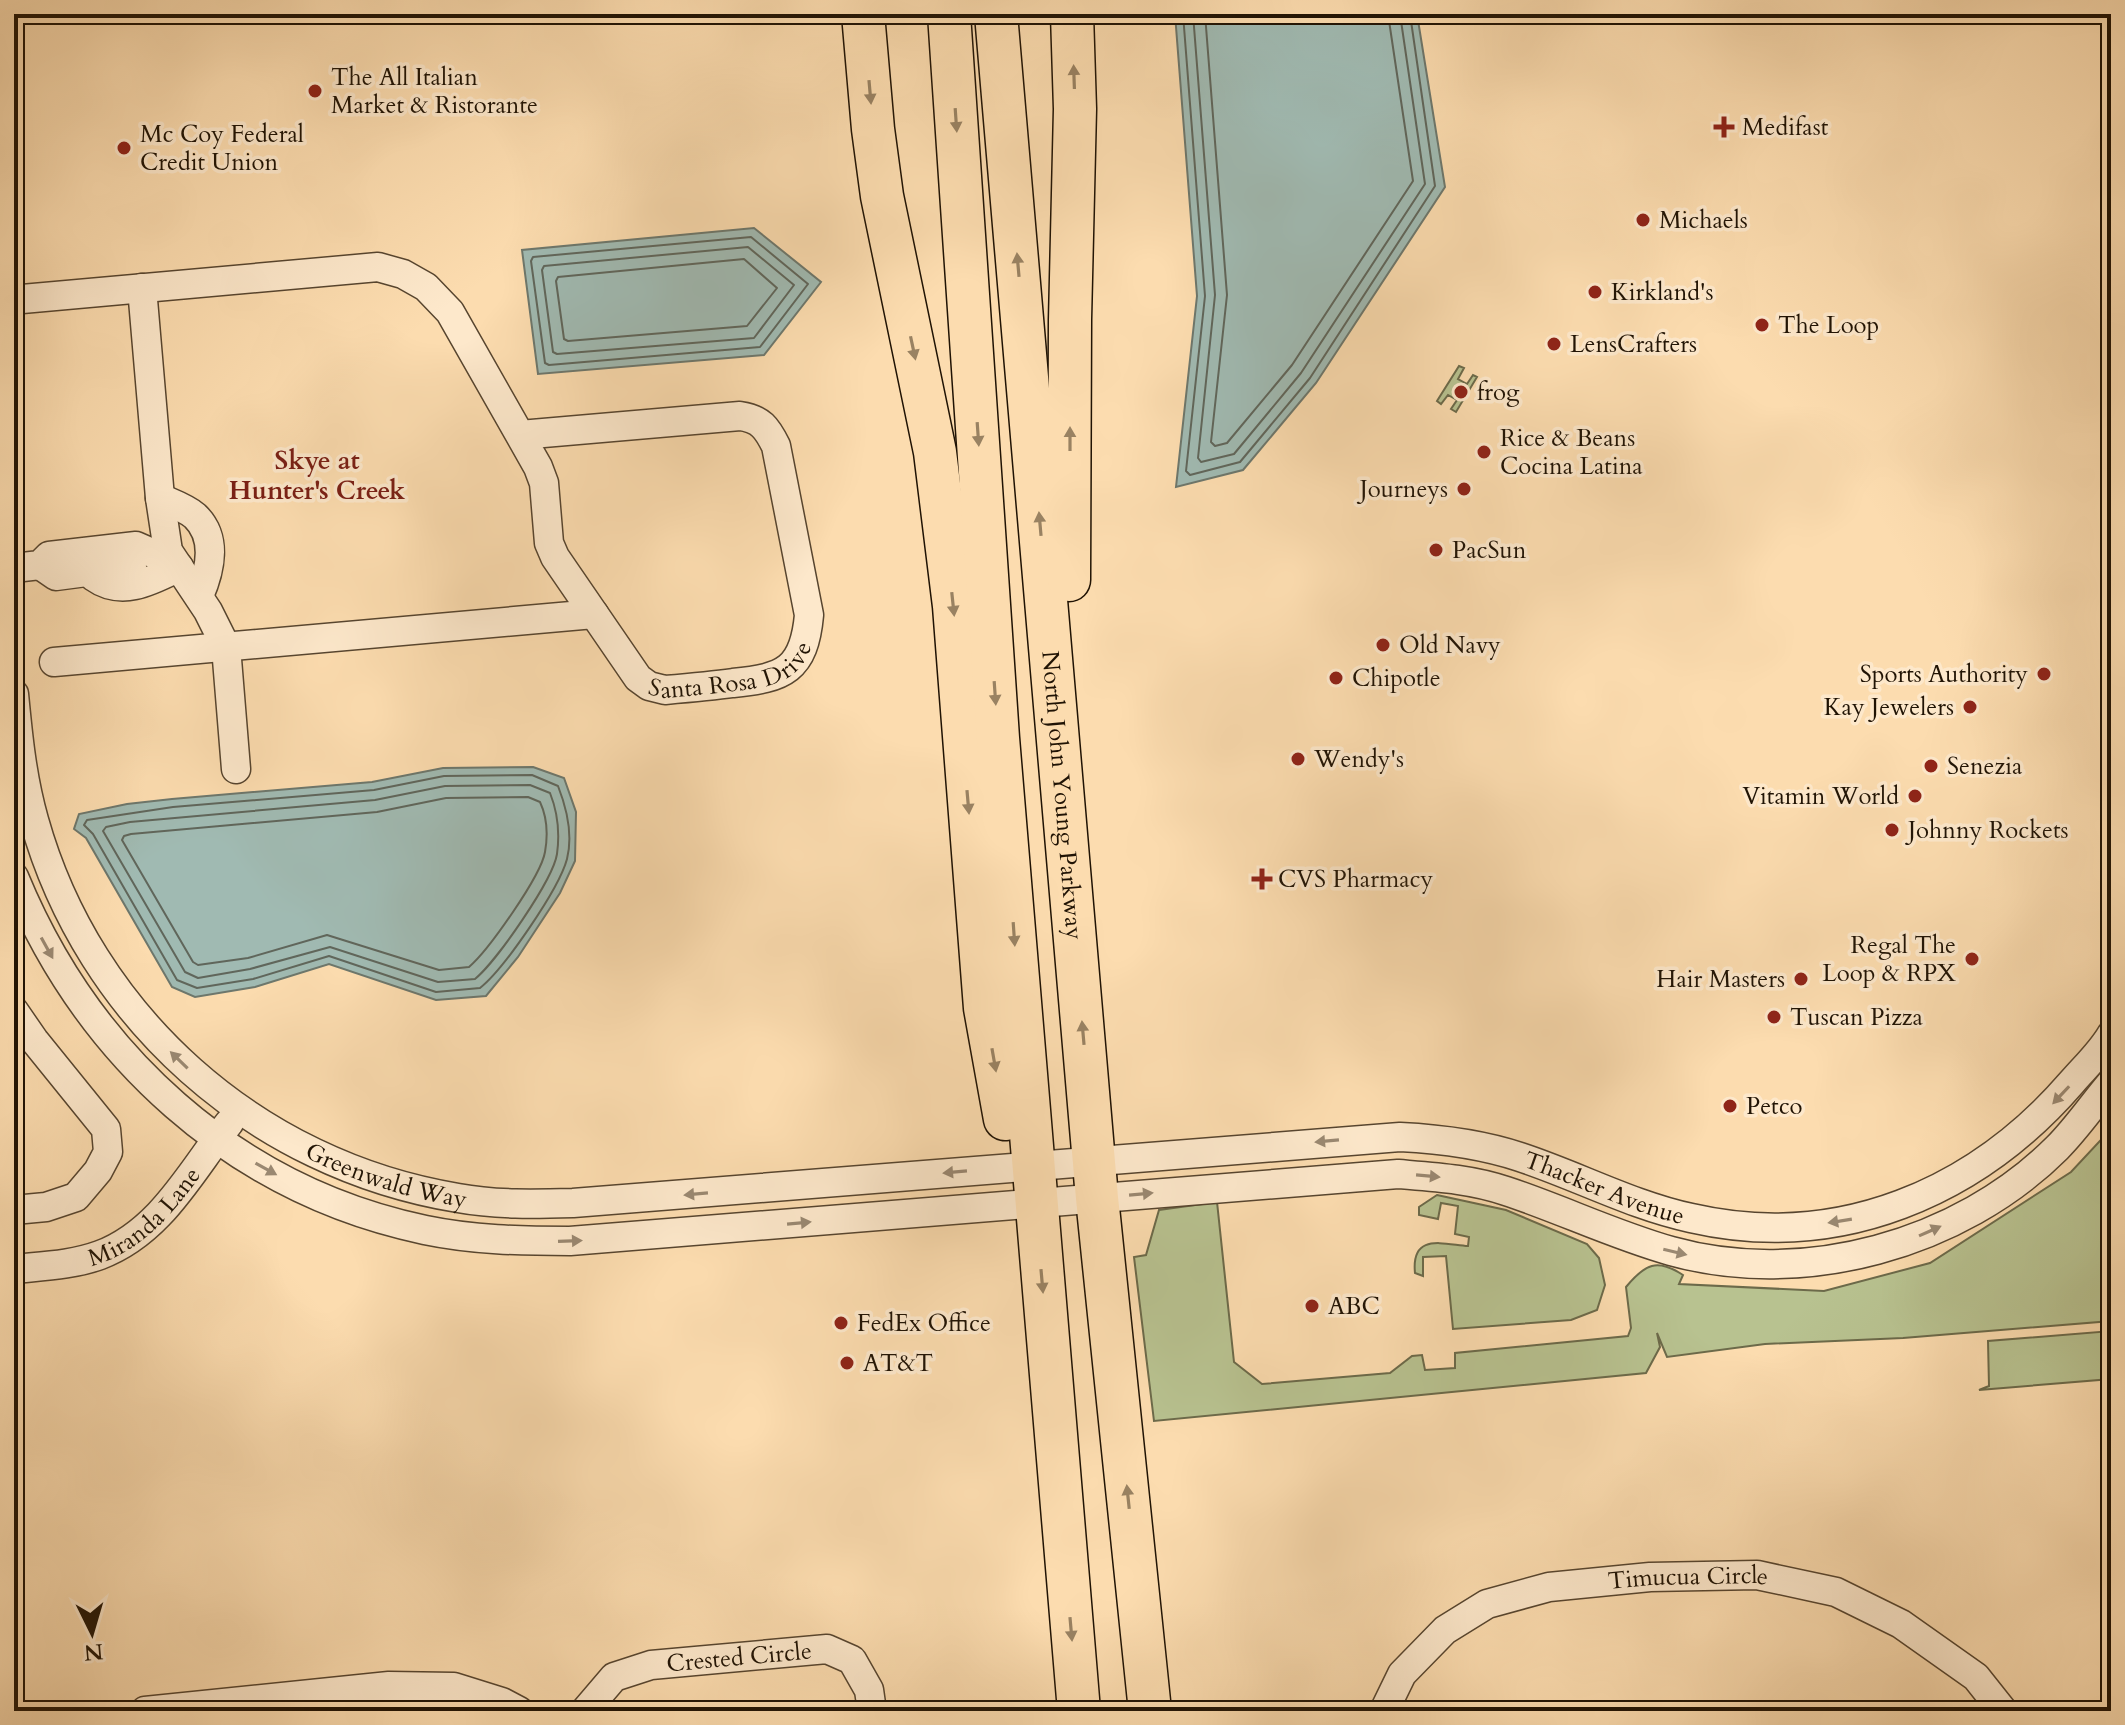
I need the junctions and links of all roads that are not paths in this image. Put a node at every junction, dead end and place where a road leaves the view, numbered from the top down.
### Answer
1 (863, 14) edge
2 (949, 14) edge
3 (996, 14) edge
4 (1072, 14) edge
5 (142, 288) junction
6 (22, 299) dead end
7 (520, 435) junction
8 (159, 484) junction
9 (166, 557) junction
10 (27, 567) edge
11 (199, 596) junction
12 (594, 614) junction
13 (226, 647) junction
14 (54, 662) dead end
15 (14, 694) edge
16 (236, 769) dead end
17 (14, 877) edge
18 (1076, 937) junction
19 (14, 1011) edge
20 (2111, 1035) edge
21 (2111, 1083) edge
22 (239, 1111) junction
23 (1400, 1137) junction
24 (217, 1138) junction
25 (1362, 1175) junction
26 (1029, 1179) junction
27 (1095, 1179) junction
28 (1619, 1197) junction
29 (632, 1199) junction
30 (14, 1210) edge
31 (1618, 1235) junction
32 (637, 1236) junction
33 (14, 1269) edge
34 (145, 1711) edge
35 (519, 1711) edge
36 (585, 1711) edge
37 (872, 1711) edge
38 (1079, 1711) edge
39 (1150, 1711) edge
40 (1384, 1711) edge
41 (2003, 1711) edge

1 -> 26 highway
2 -> 26 highway
18 -> 3 highway, North John Young Parkway
18 -> 4 highway
5 - 6 street, Santa Rosa Drive
5 - 7 street, Santa Rosa Drive
5 - 8 street
7 - 12 street, Santa Rosa Drive
7 - 12 street, Santa Rosa Drive
8 - 9 street
8 - 11 street
9 - 10 street
9 - 10 street
9 - 11 street
11 - 13 street
12 - 13 street
13 - 14 street
13 - 16 street
22 -> 15 street, Greenwald Way
17 -> 24 street, Greenwald Way
27 -> 18 highway, North John Young Parkway
19 - 30 street
20 -> 28 street, Thacker Avenue
31 -> 21 street, Thacker Avenue
22 - 24 street, Miranda Lane
22 - 29 street, Greenwald Way
23 - 25 street
23 -> 27 street, Thacker Avenue
23 - 28 street, Thacker Avenue
24 -> 32 street, Greenwald Way
24 - 33 street, Miranda Lane
27 -> 25 street, Thacker Avenue
25 -> 31 street, Thacker Avenue
26 - 27 street, Thacker Avenue
26 -> 29 street, Greenwald Way
32 -> 26 street, Greenwald Way
26 -> 38 highway
39 -> 27 highway, North John Young Parkway
28 - 31 street
29 - 32 street
34 - 35 street
36 - 37 street, Crested Circle
40 - 41 street, Timucua Circle

